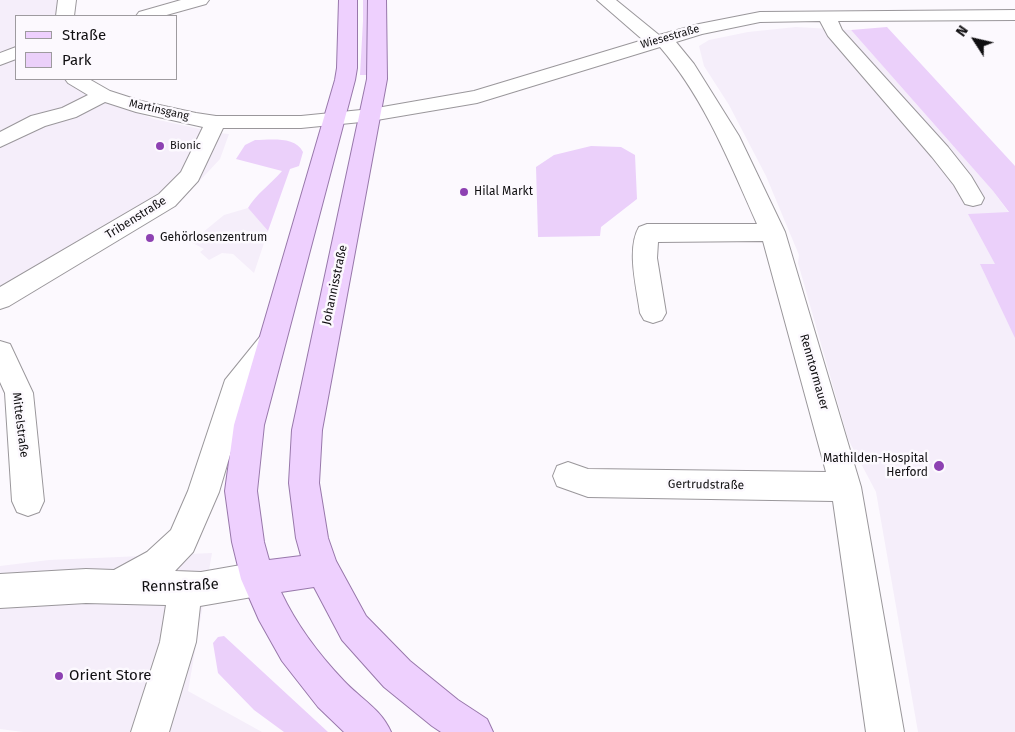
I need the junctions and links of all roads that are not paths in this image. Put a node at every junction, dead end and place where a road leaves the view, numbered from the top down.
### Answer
1 (67, 0) edge
2 (200, 0) edge
3 (348, 0) edge
4 (377, 0) edge
5 (606, 0) edge
6 (849, 0) edge
7 (65, 15) edge
8 (148, 15) edge
9 (826, 15) junction
10 (862, 15) junction
11 (1015, 15) edge
12 (660, 41) junction
13 (15, 54) edge
14 (0, 59) edge
15 (77, 80) edge
16 (103, 95) junction
17 (69, 114) junction
18 (371, 115) junction
19 (334, 119) junction
20 (216, 122) junction
21 (0, 140) edge
22 (0, 149) edge
23 (973, 198) dead end
24 (773, 232) junction
25 (0, 299) edge
26 (652, 313) dead end
27 (272, 341) junction
28 (0, 352) edge
29 (568, 476) dead end
30 (846, 487) junction
31 (28, 501) dead end
32 (322, 569) junction
33 (258, 580) junction
34 (116, 588) junction
35 (185, 588) junction
36 (0, 591) edge
37 (150, 732) edge
38 (372, 732) edge
39 (474, 732) edge
40 (885, 732) edge

1 - 7 street
2 - 8 street
3 - 19 main road
4 - 18 main road, Johannisstraße
5 - 12 street, Renntormauer
6 - 10 street
9 - 10 street, Wiesestraße
9 - 12 street, Wiesestraße
9 - 23 street
10 - 11 street, Wiesestraße
12 - 18 street, Wiesestraße
12 - 24 street, Renntormauer
13 - 14 street
15 - 16 street, Martinsgang
16 - 17 street
16 - 20 street, Martinsgang
17 - 21 street
17 - 22 street
18 - 19 street, Wiesestraße
18 - 32 main road, Johannisstraße
19 - 20 street
19 - 27 main road
20 - 25 street, Tribenstraße
24 - 26 street
24 - 30 street, Renntormauer
27 - 33 main road
27 - 34 street
28 - 31 street, Mittelstraße
29 - 30 street, Gertrudstraße
30 - 40 street, Renntormauer
32 - 33 main road
32 - 39 main road
33 - 35 street, Rennstraße
33 - 38 main road
34 - 35 street, Rennstraße
34 - 36 street, Rennstraße
35 - 37 street

